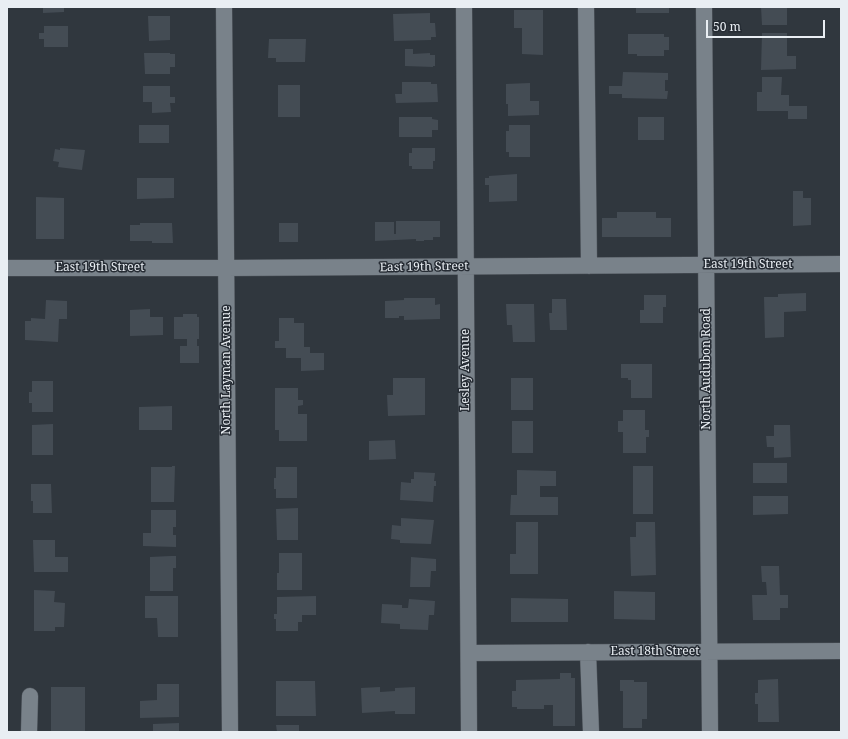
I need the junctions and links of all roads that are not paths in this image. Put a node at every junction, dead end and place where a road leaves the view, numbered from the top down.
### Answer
1 (224, 7) edge
2 (464, 7) edge
3 (586, 7) edge
4 (704, 7) edge
5 (841, 264) edge
6 (706, 265) junction
7 (466, 266) junction
8 (588, 266) junction
9 (7, 268) edge
10 (226, 268) junction
11 (841, 651) edge
12 (588, 652) junction
13 (709, 652) junction
14 (468, 653) junction
15 (30, 696) dead end
16 (29, 732) edge
17 (230, 732) edge
18 (469, 732) edge
19 (591, 732) edge
20 (710, 732) edge

1 - 10 street, North Layman Avenue
2 - 7 street, Lesley Avenue
3 - 8 street
4 - 6 street, North Audubon Road
5 - 6 street, East 19th Street
6 - 8 street, East 19th Street
6 - 13 street, North Audubon Road
7 - 8 street, East 19th Street
7 - 10 street, East 19th Street
7 - 14 street, Lesley Avenue
9 - 10 street, East 19th Street
10 - 17 street, North Layman Avenue
11 - 13 street, East 18th Street
12 - 13 street, East 18th Street
12 - 14 street, East 18th Street
12 - 19 street
13 - 20 street, North Audubon Road
14 - 18 street, Lesley Avenue
15 - 16 street

